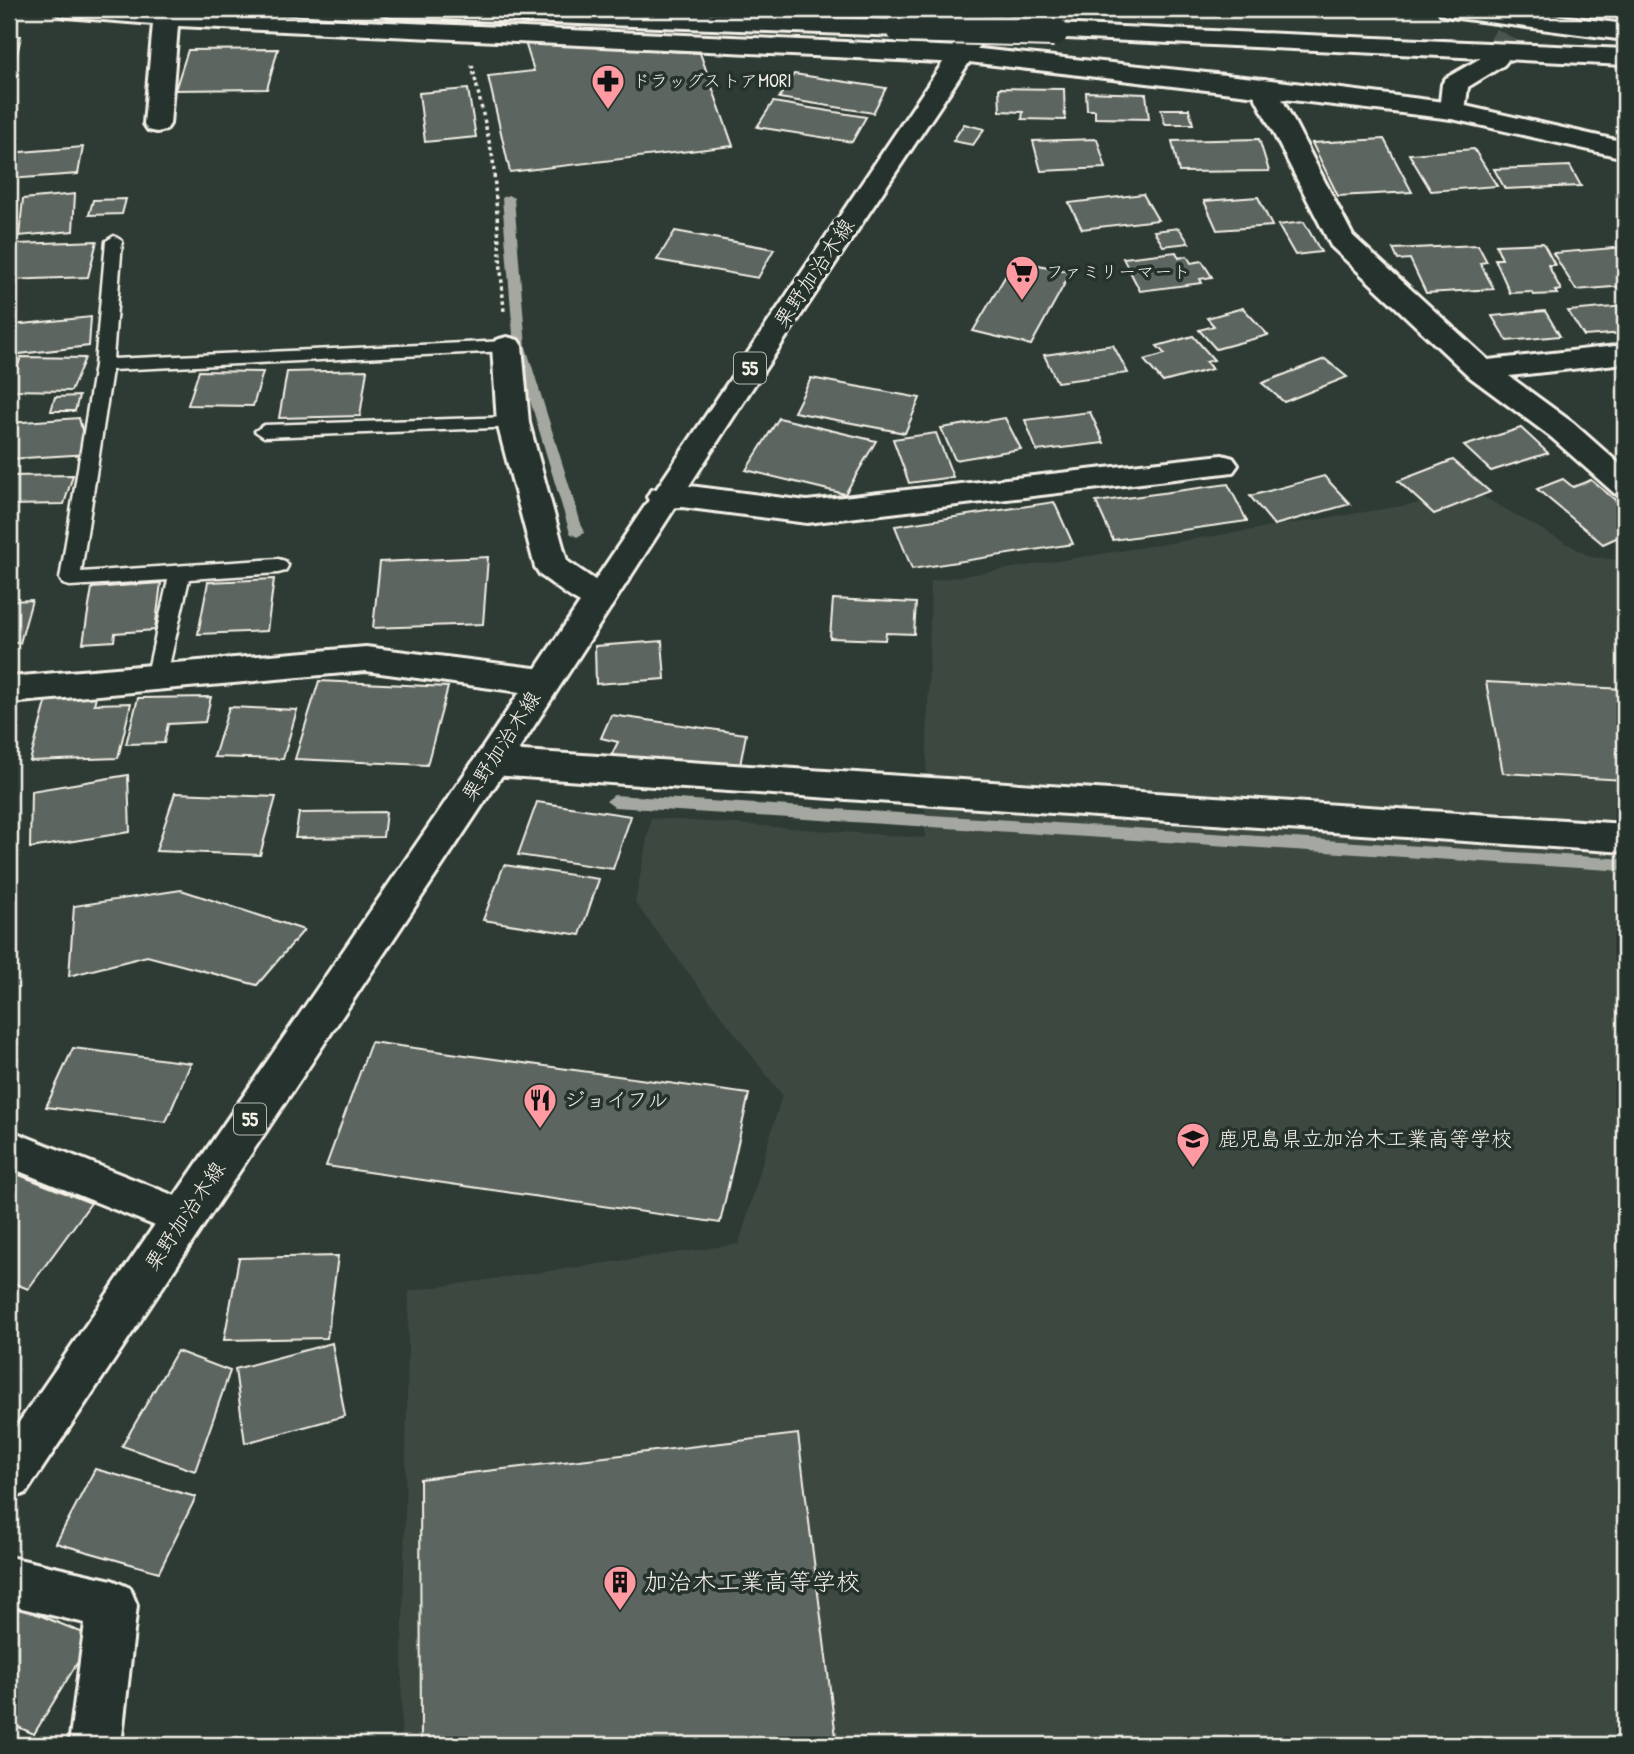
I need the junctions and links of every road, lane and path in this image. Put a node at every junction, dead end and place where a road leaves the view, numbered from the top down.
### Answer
1 (66, 9) edge
2 (391, 9) edge
3 (985, 9) edge
4 (1450, 9) edge
5 (1582, 16) edge
6 (166, 18) junction
7 (1625, 18) edge
8 (1625, 32) edge
9 (464, 33) junction
10 (961, 55) junction
11 (1620, 57) edge
12 (1496, 60) tunnel mouth
13 (1262, 87) junction
14 (1452, 111) junction
15 (157, 124) dead end
16 (1625, 150) edge
17 (114, 241) dead end
18 (506, 346) junction
19 (1625, 354) edge
20 (104, 365) junction
21 (1481, 370) junction
22 (513, 423) junction
23 (264, 431) dead end
24 (1222, 465) dead end
25 (1625, 486) edge
26 (663, 497) junction
27 (278, 566) dead end
28 (180, 573) junction
29 (599, 599) junction
30 (156, 680) junction
31 (542, 682) junction
32 (9, 691) edge
33 (492, 762) junction
34 (1625, 838) edge
35 (9, 1148) edge
36 (183, 1218) junction
37 (9, 1477) edge
38 (9, 1581) edge
39 (95, 1745) edge

1 - 6 main road
2 - 11 main road, bridge
3 - 10 main road, 栗野加治木線 / 55
4 - 5 main road
5 - 7 main road
5 - 8 main road
6 - 9 main road
6 - 15 main road
9 - 10 main road
9 - 18 path
10 - 13 main road
10 - 26 main road, 栗野加治木線 / 55
12 - 14 main road
13 - 14 main road
13 - 21 main road
14 - 16 main road
17 - 20 lane
18 - 20 lane
18 - 22 main road
19 - 21 main road
20 - 28 lane
21 - 25 main road
22 - 23 lane
22 - 29 main road
24 - 26 main road
26 - 29 main road, 栗野加治木線 / 55
27 - 28 lane
28 - 30 lane
29 - 31 main road, 栗野加治木線 / 55
30 - 31 main road
30 - 32 main road
31 - 33 main road, 栗野加治木線 / 55
33 - 34 main road
33 - 36 main road, 栗野加治木線 / 55
35 - 36 main road
36 - 37 main road, 栗野加治木線 / 55
38 - 39 main road

